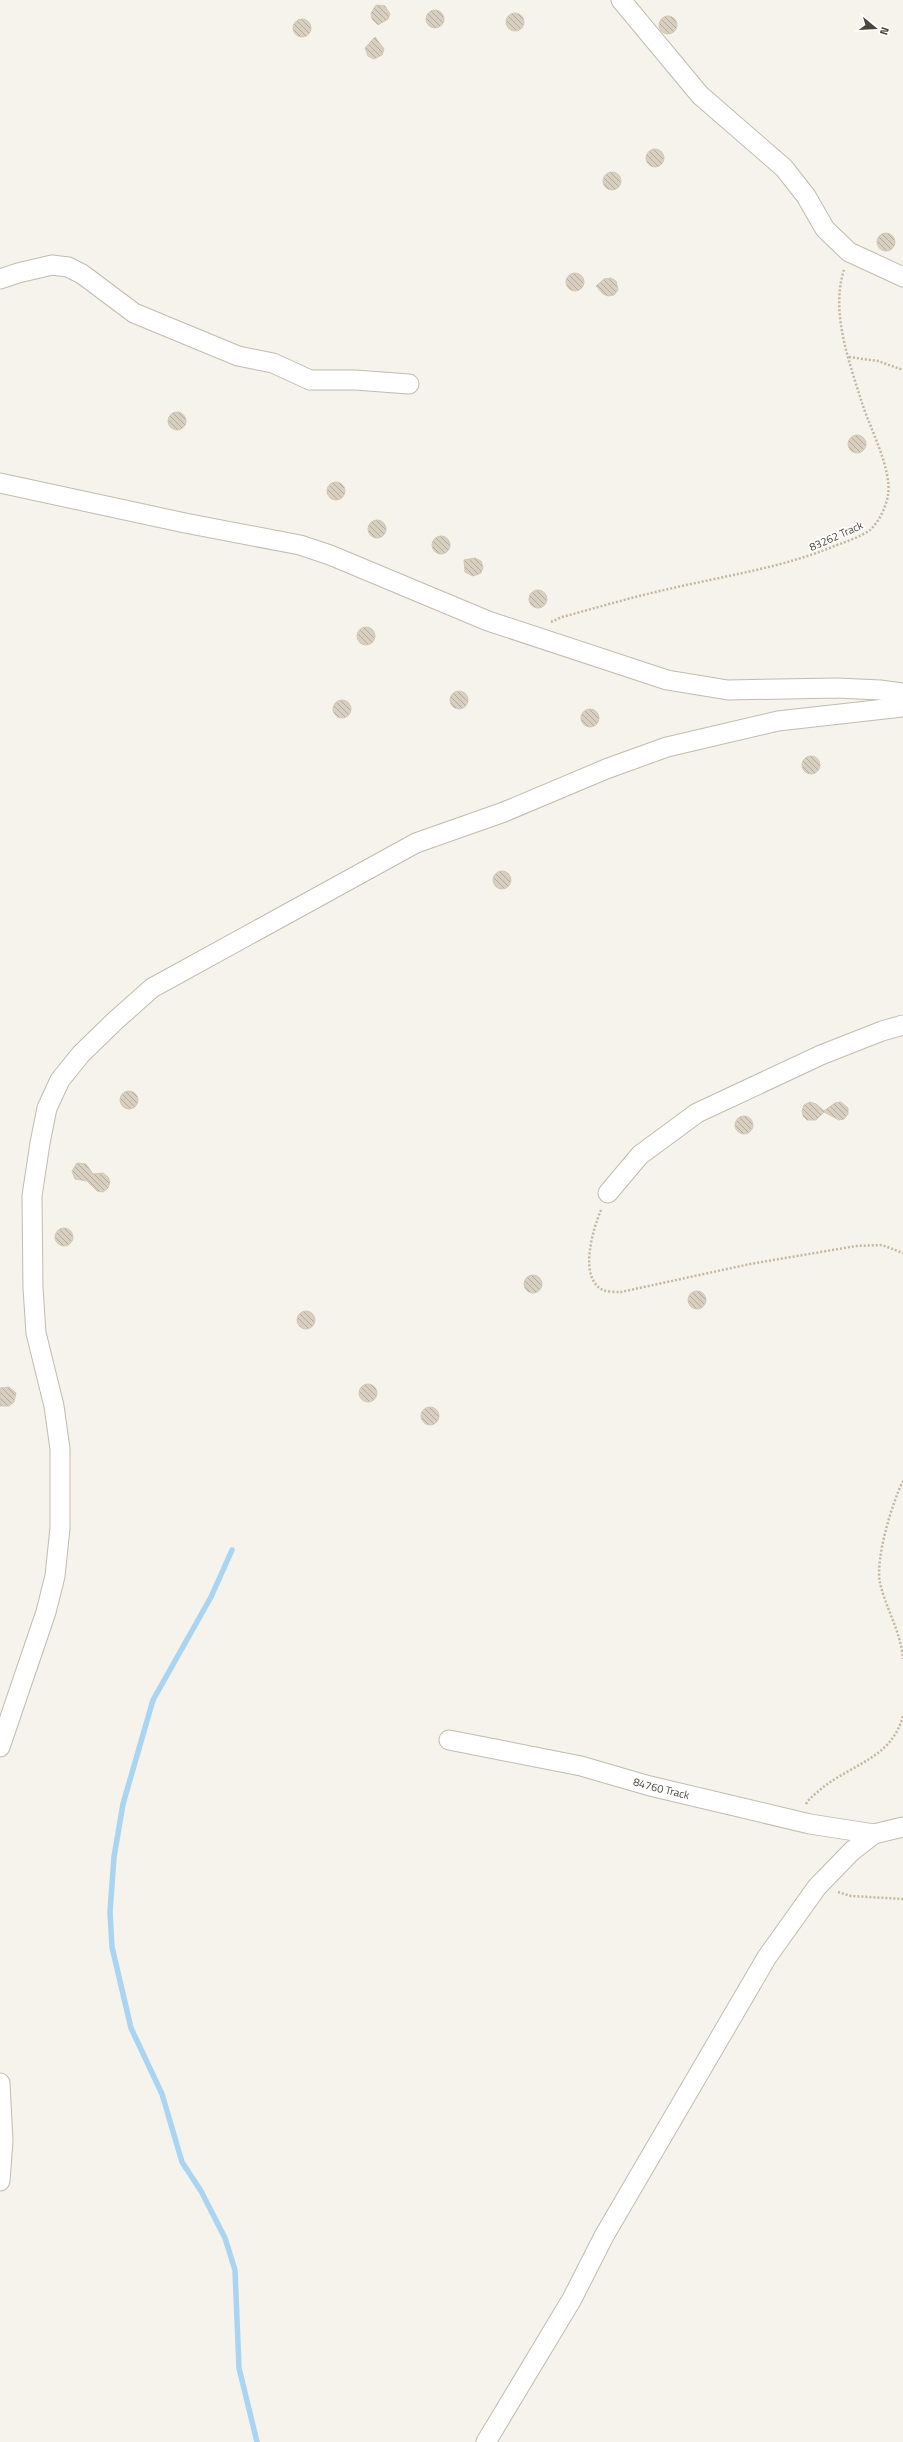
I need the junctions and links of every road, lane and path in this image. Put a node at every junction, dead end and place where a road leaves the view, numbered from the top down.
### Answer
1 (621, 0) edge
2 (849, 252) junction
3 (903, 276) edge
4 (0, 279) edge
5 (849, 357) junction
6 (903, 370) edge
7 (409, 384) dead end
8 (0, 483) edge
9 (529, 633) junction
10 (903, 693) edge
11 (903, 707) edge
12 (903, 1025) edge
13 (608, 1193) joint
14 (903, 1253) edge
15 (903, 1481) edge
16 (903, 1660) edge
17 (903, 1716) edge
18 (449, 1740) dead end
19 (0, 1747) edge
20 (810, 1824) junction
21 (903, 1827) edge
22 (874, 1834) junction
23 (817, 1888) junction
24 (903, 1899) edge
25 (0, 2083) edge
26 (0, 2181) edge
27 (486, 2442) edge

1 - 2 street
2 - 3 street
2 - 5 path, 83262 Track
4 - 7 street
5 - 6 path
5 - 9 path, 83262 Track
8 - 9 street
9 - 10 street
11 - 19 street
12 - 13 street
13 - 14 path
15 - 16 path
17 - 20 path
18 - 20 street, 84760 Track
20 - 22 street, 84760 Track
21 - 22 street
22 - 23 street
23 - 24 path
23 - 27 street
25 - 26 street

